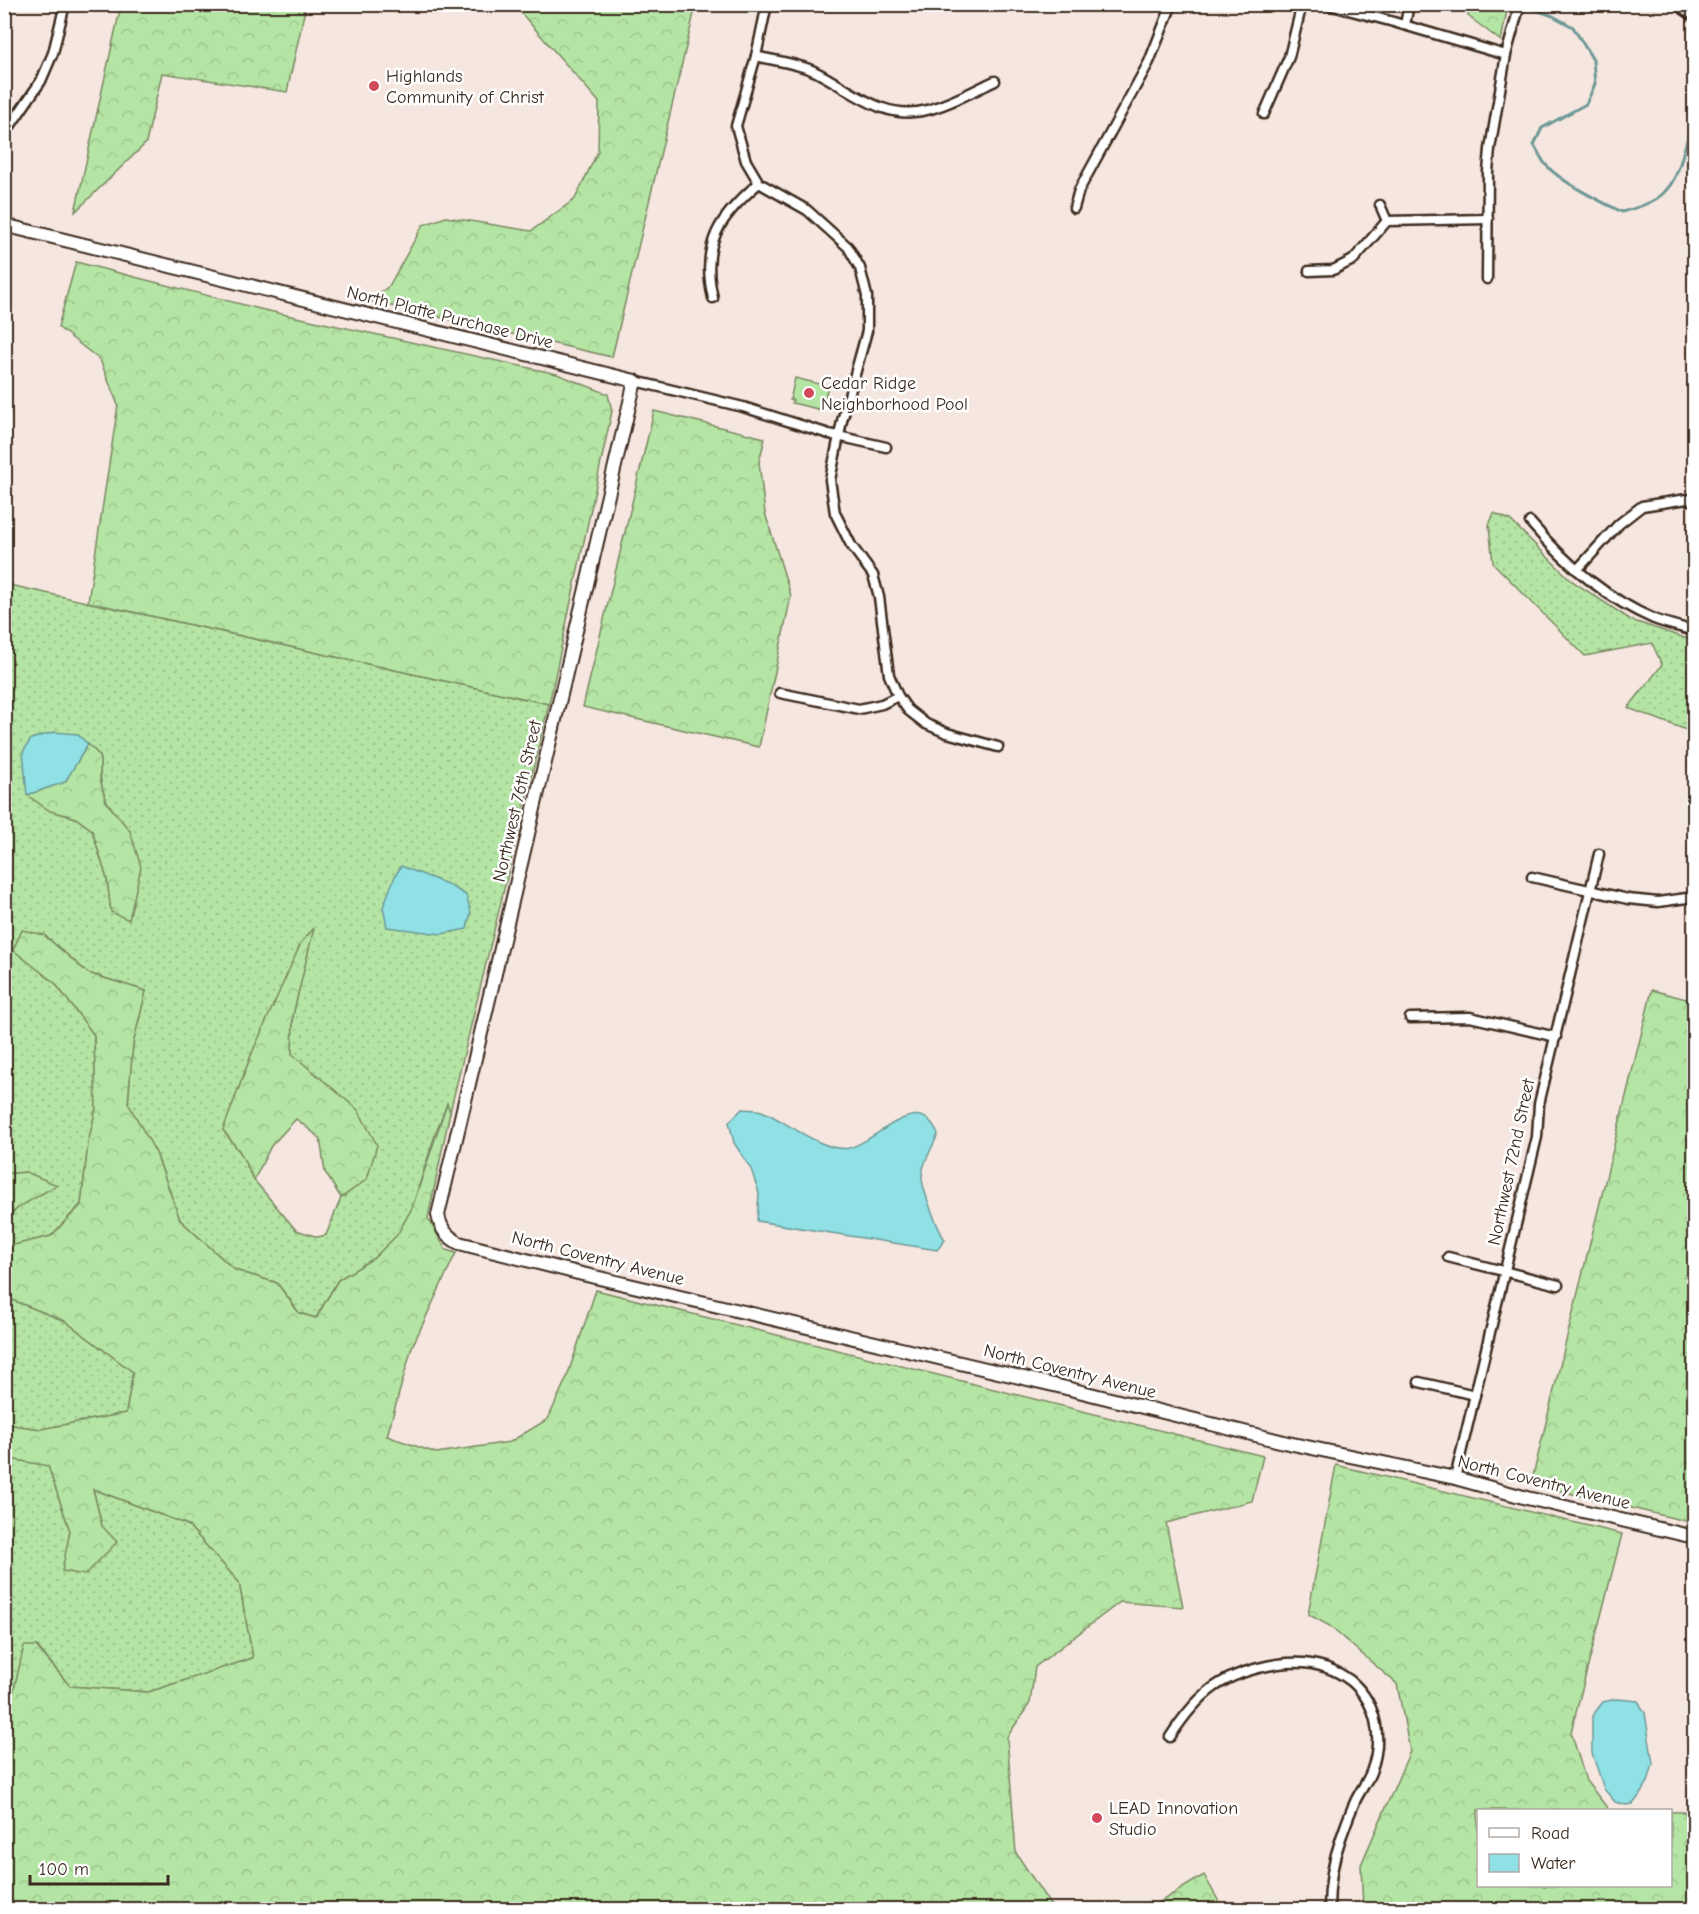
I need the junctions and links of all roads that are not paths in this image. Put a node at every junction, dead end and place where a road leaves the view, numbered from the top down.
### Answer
1 (65, 4) edge
2 (767, 4) edge
3 (1172, 4) edge
4 (1302, 4) edge
5 (1325, 4) edge
6 (1409, 4) edge
7 (1520, 4) edge
8 (1676, 4) edge
9 (1695, 16) edge
10 (1404, 25) junction
11 (1506, 55) junction
12 (756, 56) junction
13 (994, 81) dead end
14 (1264, 114) dead end
15 (4, 135) edge
16 (759, 183) junction
17 (1380, 205) dead end
18 (1074, 208) dead end
19 (1488, 219) junction
20 (1387, 221) junction
21 (4, 225) edge
22 (1309, 271) dead end
23 (1487, 279) dead end
24 (713, 298) dead end
25 (634, 381) junction
26 (839, 436) junction
27 (886, 447) dead end
28 (1695, 501) edge
29 (1530, 522) dead end
30 (1577, 570) junction
31 (1695, 631) edge
32 (780, 693) dead end
33 (898, 696) junction
34 (998, 747) dead end
35 (1599, 854) dead end
36 (1532, 877) dead end
37 (1590, 890) junction
38 (1695, 897) edge
39 (1410, 1018) dead end
40 (1556, 1037) junction
41 (442, 1230) joint
42 (1448, 1257) dead end
43 (1504, 1271) junction
44 (1558, 1285) dead end
45 (1419, 1382) dead end
46 (1475, 1395) junction
47 (1455, 1478) junction
48 (1695, 1537) edge
49 (1170, 1737) dead end
50 (1329, 1910) edge

1 - 15 street
2 - 12 street
3 - 18 street
4 - 14 street
5 - 10 street
6 - 10 street
7 - 11 street
8 - 9 street
10 - 11 street
11 - 19 street
12 - 13 street
12 - 16 street
16 - 24 street
16 - 26 street
17 - 20 street
19 - 20 street
19 - 23 street
20 - 22 street
21 - 25 street, North Platte Purchase Drive
25 - 26 street, North Platte Purchase Drive
25 - 41 street, Northwest 76th Street
26 - 27 street, North Platte Purchase Drive
26 - 33 street
28 - 30 street
29 - 30 street
30 - 31 street
32 - 33 street
33 - 34 street
35 - 37 street, Northwest 72nd Street
36 - 37 street
37 - 38 street
37 - 40 street, Northwest 72nd Street
39 - 40 street
40 - 43 street, Northwest 72nd Street
41 - 47 street, North Coventry Avenue
42 - 43 street
43 - 44 street
43 - 46 street, Northwest 72nd Street
45 - 46 street
46 - 47 street, Northwest 72nd Street
47 - 48 street, North Coventry Avenue
49 - 50 street

